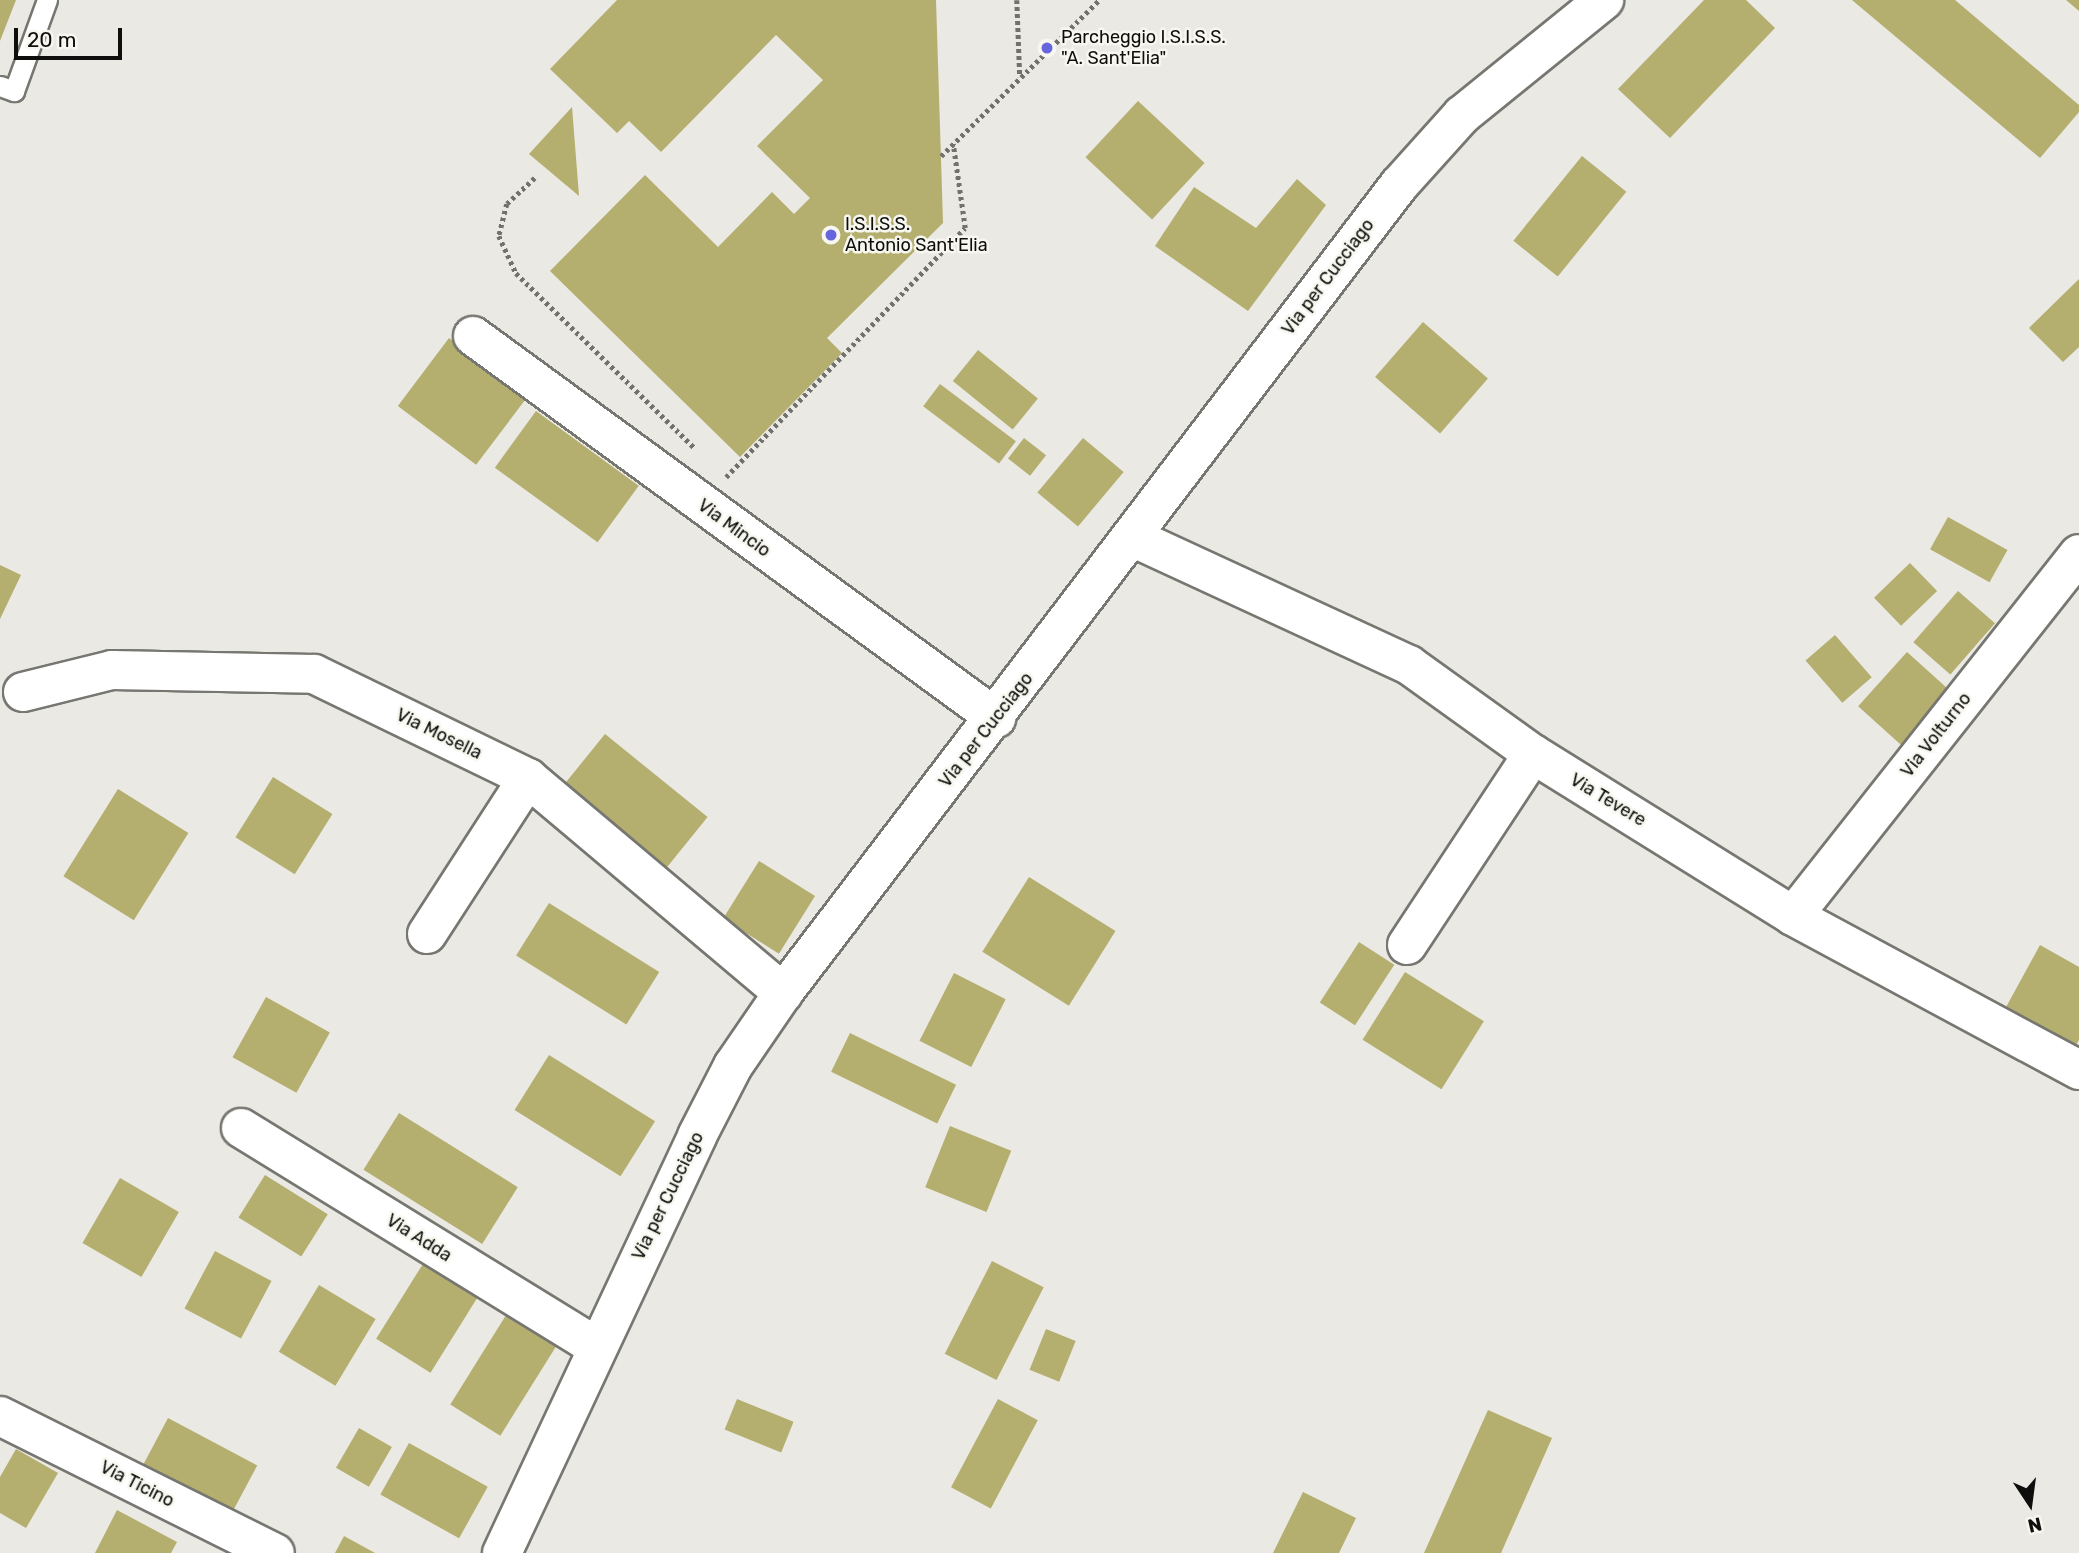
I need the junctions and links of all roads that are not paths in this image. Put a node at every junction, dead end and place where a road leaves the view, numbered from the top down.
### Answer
1 (47, 0) edge
2 (1604, 0) edge
3 (0, 86) edge
4 (473, 336) dead end
5 (1134, 538) junction
6 (2079, 554) edge
7 (23, 692) dead end
8 (996, 718) junction
9 (1533, 754) junction
10 (528, 778) junction
11 (1793, 916) junction
12 (427, 934) dead end
13 (1407, 945) dead end
14 (783, 993) junction
15 (2079, 1070) edge
16 (241, 1128) dead end
17 (597, 1347) junction
18 (0, 1416) edge
19 (275, 1553) edge
20 (502, 1553) edge

1 - 3 lane
2 - 5 street, Via per Cucciago
4 - 8 street, Via Mincio
5 - 8 street, Via per Cucciago
5 - 9 street, Via Tevere
6 - 11 street, Via Volturno
7 - 10 street, Via Mosella
8 - 14 street, Via per Cucciago
9 - 11 street, Via Tevere
9 - 13 street
10 - 12 street
10 - 14 street, Via Mosella
11 - 15 street, Via Tevere
14 - 17 street, Via per Cucciago
16 - 17 street, Via Adda
17 - 20 street, Via per Cucciago
18 - 19 street, Via Ticino

